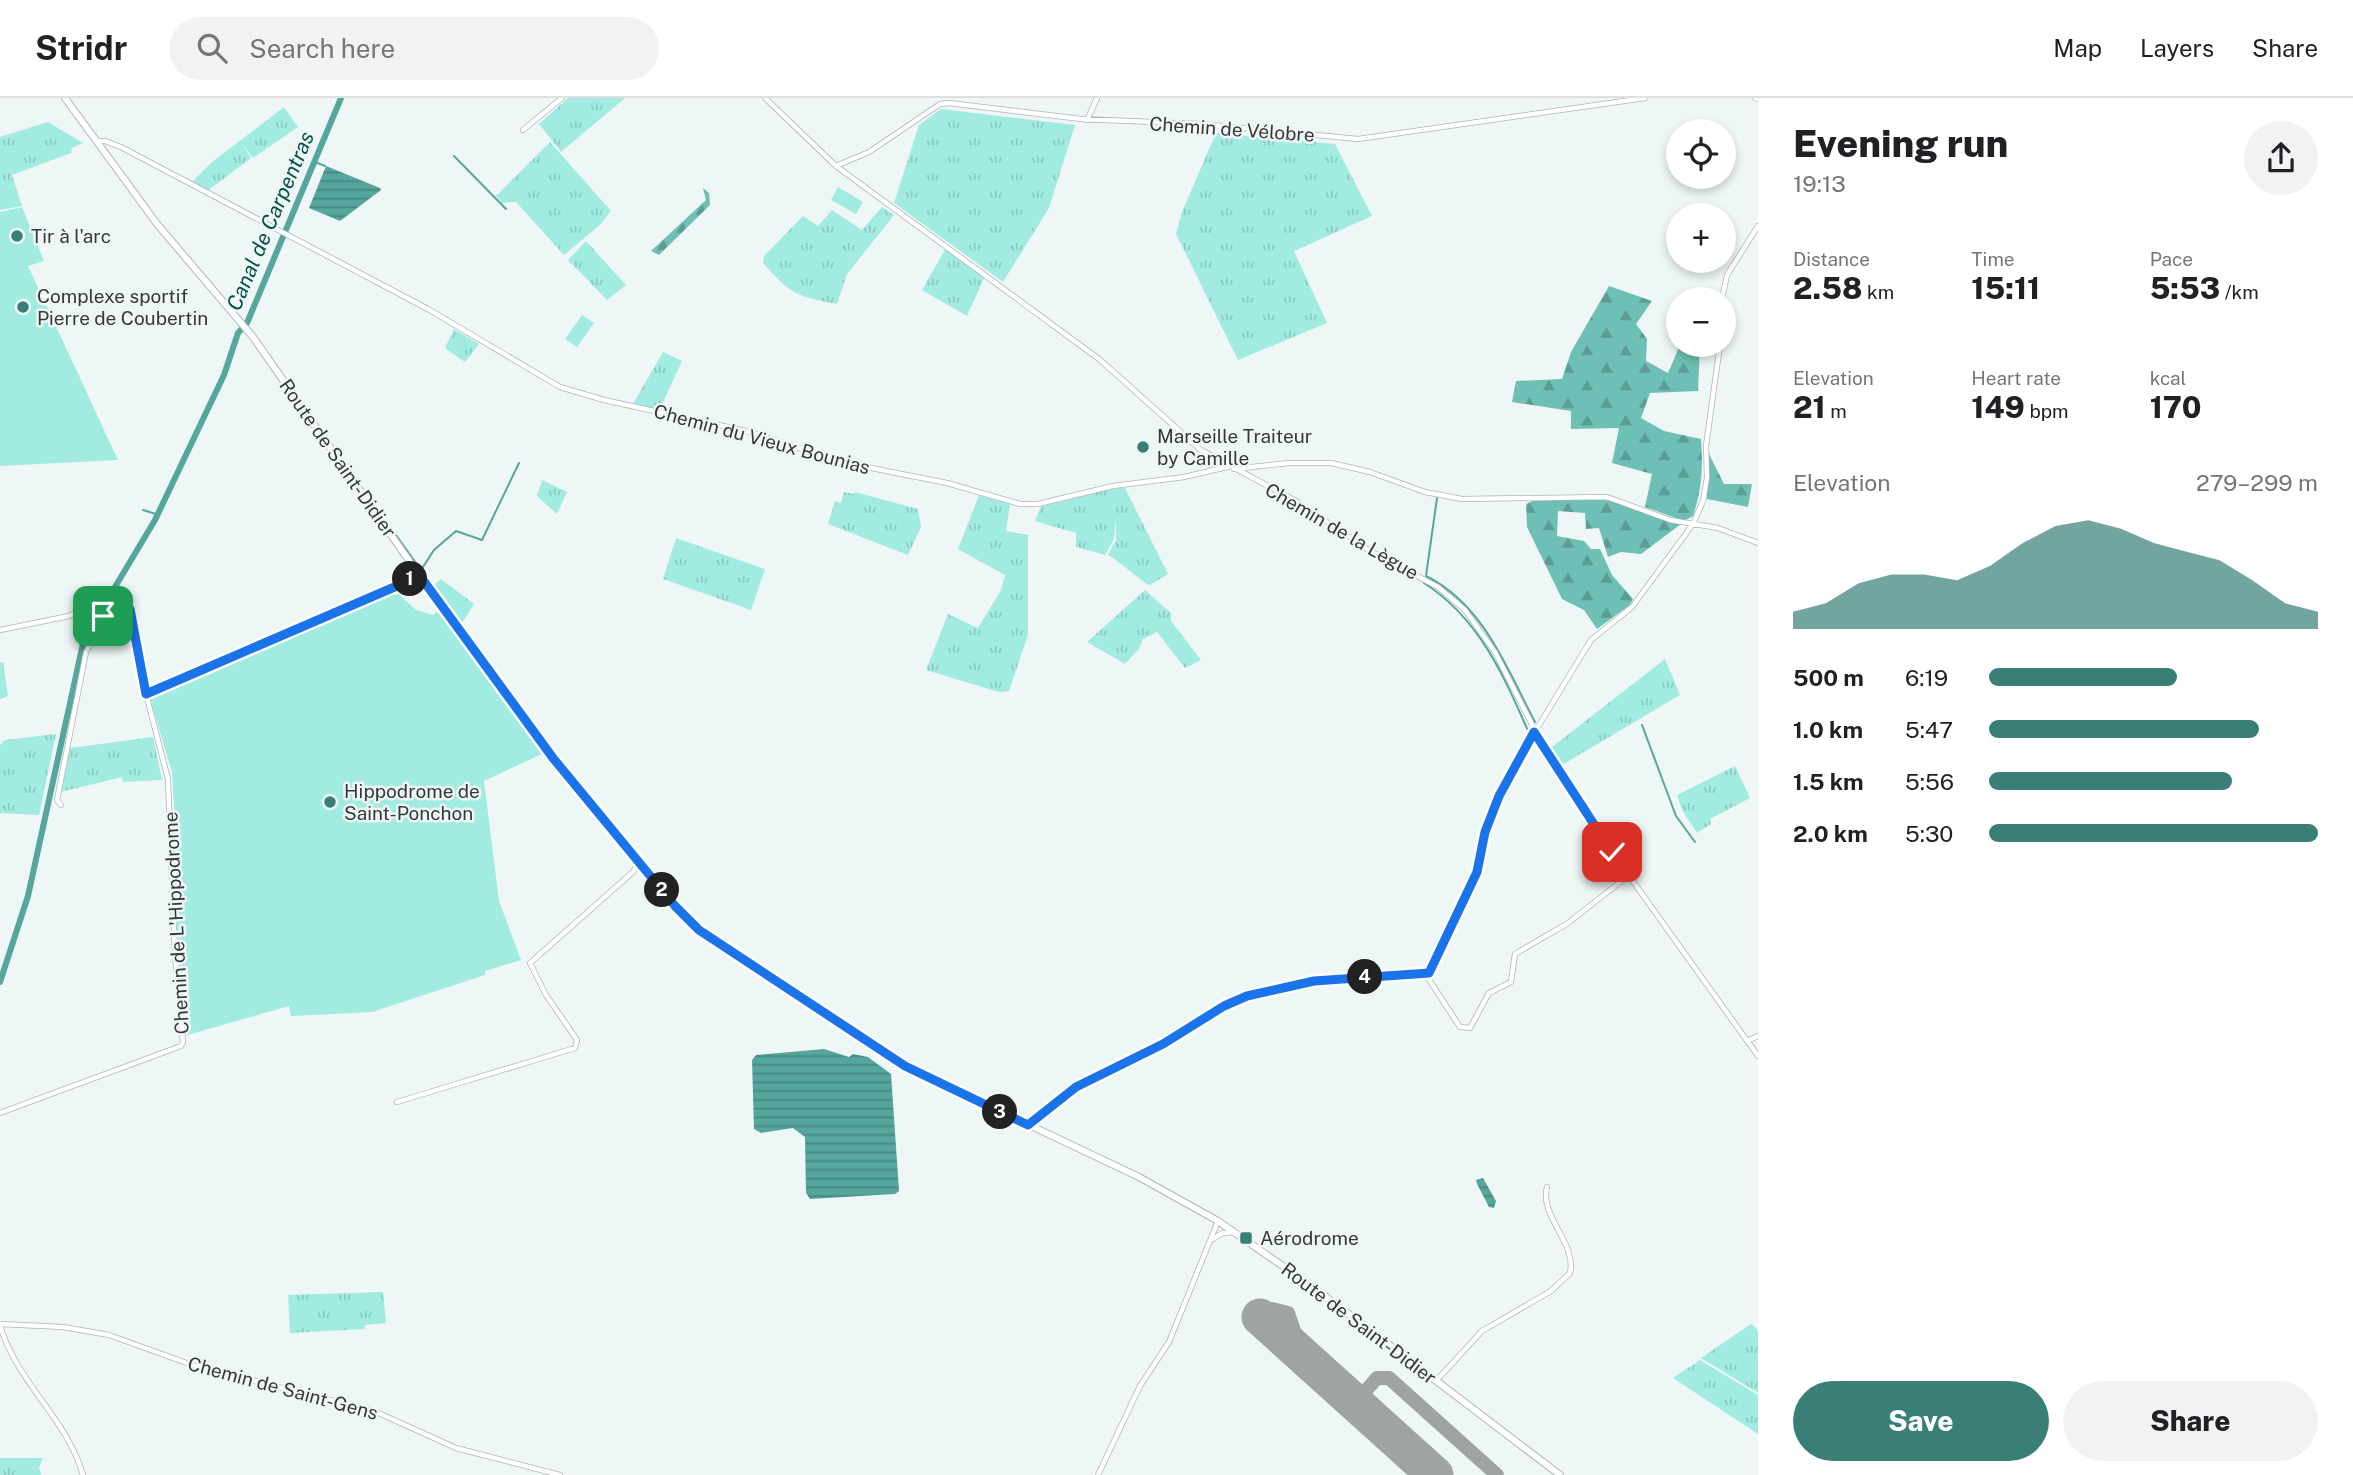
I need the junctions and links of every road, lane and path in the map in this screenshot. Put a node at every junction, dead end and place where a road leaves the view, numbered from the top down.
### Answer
1 (65, 98) edge
2 (562, 98) edge
3 (765, 98) edge
4 (1097, 98) edge
5 (1644, 98) edge
6 (1087, 120) junction
7 (523, 130) dead end
8 (96, 141) junction
9 (836, 166) junction
10 (1758, 226) edge
11 (1724, 287) edge
12 (1718, 357) edge
13 (1231, 468) junction
14 (1693, 524) junction
15 (1758, 535) edge
16 (1746, 538) junction
17 (1758, 542) edge
18 (420, 576) junction
19 (109, 606) junction
20 (0, 630) edge
21 (146, 694) junction
22 (1534, 732) junction
23 (61, 805) dead end
24 (639, 862) junction
25 (1628, 876) junction
26 (1427, 978) dead end
27 (1758, 1036) edge
28 (1747, 1041) junction
29 (1758, 1055) edge
30 (397, 1102) dead end
31 (0, 1113) edge
32 (1028, 1125) junction
33 (1547, 1187) dead end
34 (1220, 1222) junction
35 (1236, 1232) junction
36 (1214, 1238) junction
37 (0, 1324) edge
38 (1436, 1381) junction
39 (83, 1475) edge
40 (560, 1475) edge
41 (1098, 1475) edge
42 (1560, 1475) edge

1 - 8 main road, Route de Saint-Didier
2 - 7 street
3 - 9 street, Chemin de la Lègue
4 - 6 street
5 - 6 street, Chemin de Vélobre
6 - 9 street, Chemin de Vélobre
8 - 13 street, Chemin du Vieux Bounias
8 - 18 main road, Route de Saint-Didier
9 - 13 street, Chemin de la Lègue
10 - 11 street
12 - 14 street
13 - 14 street, Chemin du Vieux Bounias
13 - 22 street, Chemin de la Lègue
14 - 16 street, Chemin du Vieux Bounias
14 - 22 street
15 - 16 street
16 - 17 street, Chemin du Vieux Bounias
18 - 21 street
18 - 24 main road, Route de Saint-Didier
19 - 20 street
19 - 21 street
19 - 23 street
21 - 31 street, Chemin de L'Hippodrome
22 - 25 street, Chemin de la Lègue
22 - 32 street
24 - 30 street
24 - 32 main road, Route de Saint-Didier
25 - 26 street
25 - 28 street, Chemin de la Lègue
27 - 28 street
28 - 29 street, Chemin de la Lègue
32 - 34 main road, Route de Saint-Didier
33 - 38 street
34 - 35 main road, Route de Saint-Didier
34 - 36 street
35 - 36 street
35 - 38 main road, Route de Saint-Didier
36 - 41 street
37 - 39 street
37 - 40 street, Chemin de Saint-Gens
38 - 42 main road, Route de Saint-Didier

